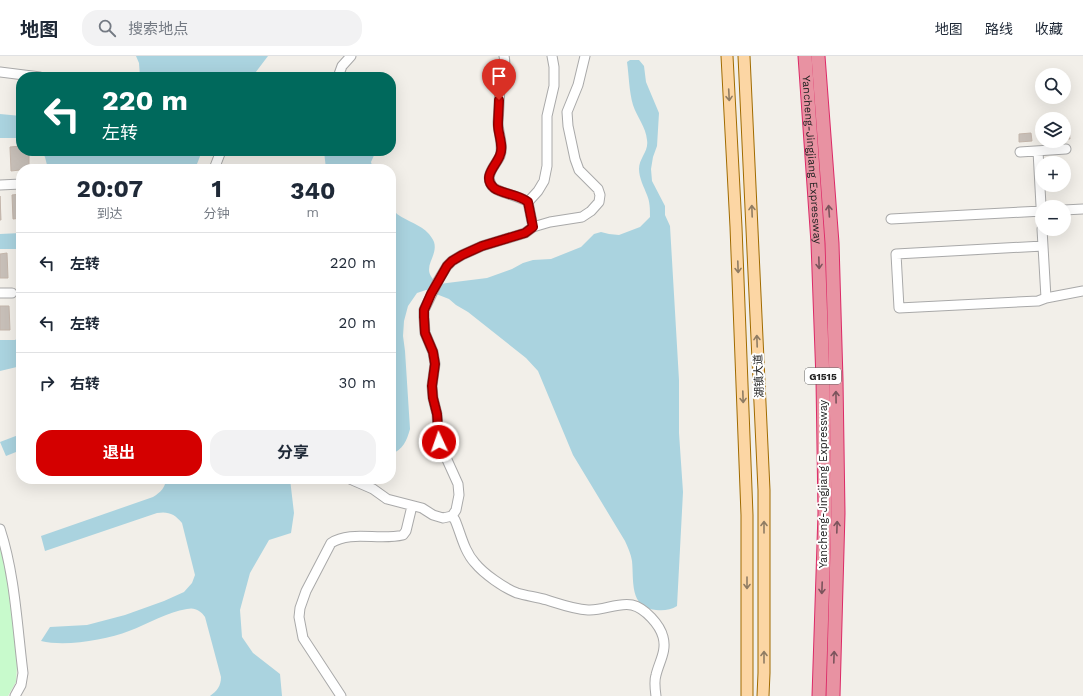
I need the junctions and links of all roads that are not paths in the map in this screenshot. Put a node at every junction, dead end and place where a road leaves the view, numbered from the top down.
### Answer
1 (351, 56) edge
2 (504, 56) edge
3 (552, 56) edge
4 (585, 56) edge
5 (727, 56) edge
6 (744, 56) edge
7 (805, 56) edge
8 (818, 56) edge
9 (0, 72) edge
10 (340, 72) edge
11 (16, 74) edge
12 (1066, 149) dead end
13 (1038, 151) junction
14 (1020, 152) dead end
15 (16, 184) edge
16 (0, 185) edge
17 (1041, 200) edge
18 (528, 202) junction
19 (1083, 209) edge
20 (1071, 210) edge
21 (1035, 211) edge
22 (892, 219) dead end
23 (533, 227) junction
24 (1042, 236) edge
25 (1043, 246) junction
26 (1083, 291) edge
27 (12, 292) dead end
28 (0, 293) edge
29 (1046, 298) junction
30 (362, 484) edge
31 (412, 506) junction
32 (452, 516) junction
33 (0, 529) edge
34 (15, 696) edge
35 (341, 696) edge
36 (656, 696) edge
37 (747, 696) edge
38 (763, 696) edge
39 (819, 696) edge
40 (833, 696) edge

1 - 10 street
2 - 18 street
3 - 18 street
4 - 23 street
5 -> 37 main road, 湖镇大道
38 -> 6 main road, 湖镇大道
7 -> 39 highway, Yancheng-Jingjiang Expressway / G1515
40 -> 8 highway, Yancheng-Jingjiang Expressway / G1515
9 - 11 street
12 - 13 street
13 - 14 street
13 - 17 street
15 - 16 street
18 - 23 street
19 - 20 street
21 - 22 street
23 - 32 street
24 - 25 street
25 - 29 street
25 - 29 street
26 - 29 street
27 - 28 street
30 - 31 street
31 - 32 street
31 - 35 street
32 - 36 street
33 - 34 street

